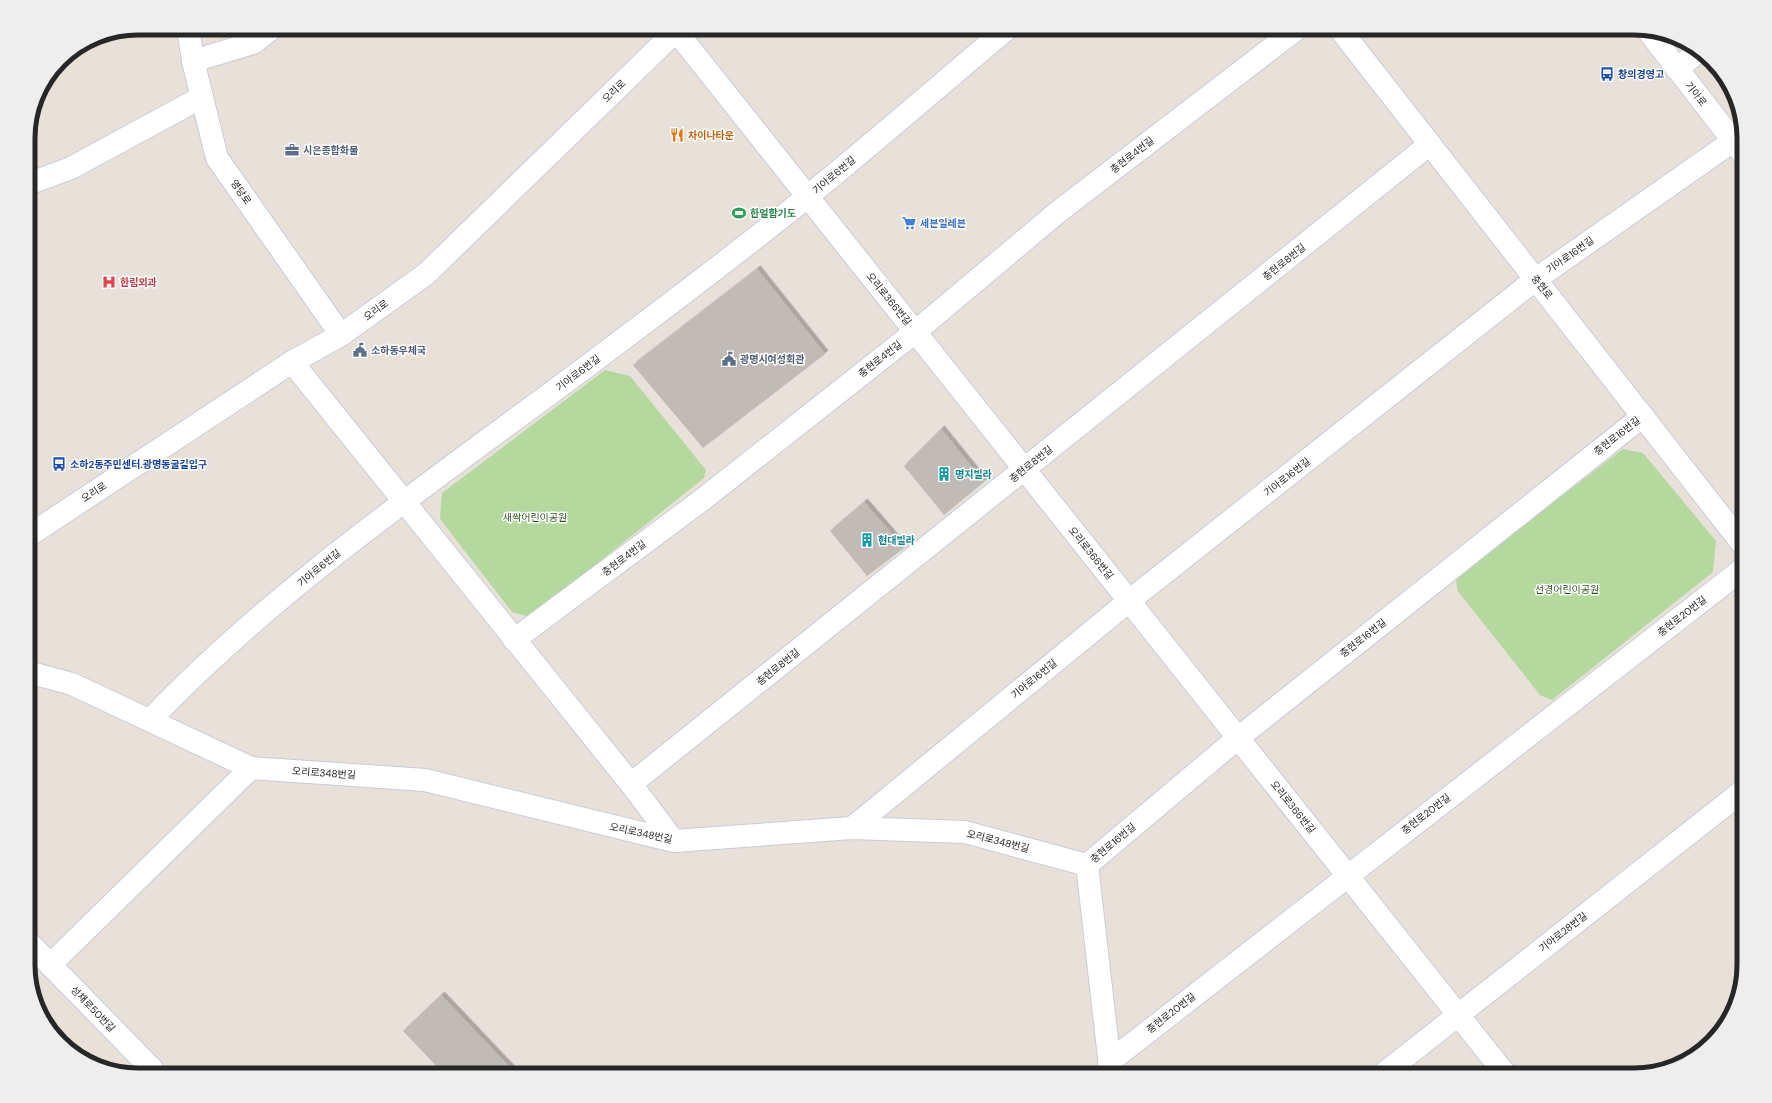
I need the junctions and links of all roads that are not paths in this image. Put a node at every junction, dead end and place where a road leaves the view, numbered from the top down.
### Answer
1 (189, 35) edge
2 (263, 35) edge
3 (673, 35) edge
4 (682, 35) edge
5 (1000, 35) edge
6 (1289, 35) edge
7 (1344, 35) edge
8 (1652, 37) edge
9 (1695, 55) edge
10 (193, 61) junction
11 (1677, 69) junction
12 (202, 97) junction
13 (1430, 144) junction
14 (1737, 147) edge
15 (1737, 149) edge
16 (35, 181) edge
17 (808, 197) junction
18 (1536, 279) junction
19 (915, 332) junction
20 (341, 335) junction
21 (292, 362) junction
22 (1643, 416) junction
23 (1024, 470) junction
24 (405, 503) junction
25 (35, 531) edge
26 (1737, 537) edge
27 (1737, 573) edge
28 (1130, 601) junction
29 (514, 640) junction
30 (35, 674) edge
31 (150, 720) junction
32 (1238, 738) junction
33 (251, 768) junction
34 (631, 784) junction
35 (1737, 796) edge
36 (852, 828) junction
37 (674, 842) junction
38 (1087, 865) junction
39 (1347, 875) junction
40 (35, 949) edge
41 (50, 965) junction
42 (1458, 1015) junction
43 (151, 1068) edge
44 (1110, 1068) edge
45 (1391, 1068) edge
46 (1500, 1068) edge

1 - 10 street, 영당로
2 - 10 street
3 - 20 street, 오리로
4 - 17 street, 오리로366번길
5 - 17 street, 기아로6번길
6 - 19 street, 충현로4번길
7 - 13 street, 충현로
8 - 11 street, 기아로
9 - 11 street
10 - 12 street, 영당로
11 - 14 street, 기아로
12 - 16 street
12 - 20 street, 영당로
13 - 18 street, 충현로
13 - 23 street, 충현로8번길
15 - 18 street, 기아로16번길
17 - 19 street, 오리로366번길
17 - 24 street, 기아로6번길
18 - 22 street, 충현로
18 - 28 street, 기아로16번길
19 - 23 street, 오리로366번길
19 - 29 street, 충현로4번길
20 - 21 street, 오리로
21 - 24 street
21 - 25 street, 오리로
22 - 26 street, 충현로
22 - 32 street, 충현로16번길
23 - 28 street, 오리로366번길
23 - 34 street, 충현로8번길
24 - 29 street
24 - 31 street, 기아로6번길
27 - 39 street, 충현로20번길
28 - 32 street, 오리로366번길
28 - 36 street, 기아로16번길
29 - 34 street
30 - 31 street, 오리로348번길
31 - 33 street, 오리로348번길
32 - 38 street, 충현로16번길
32 - 39 street, 오리로366번길
33 - 37 street, 오리로348번길
33 - 41 street
34 - 37 street
35 - 42 street, 기아로28번길
36 - 37 street, 오리로348번길
36 - 38 street, 오리로348번길
38 - 44 street
39 - 42 street, 오리로366번길
39 - 44 street, 충현로20번길
40 - 41 street, 성채로50번길
41 - 43 street, 성채로50번길
42 - 45 street, 기아로28번길
42 - 46 street, 오리로366번길

